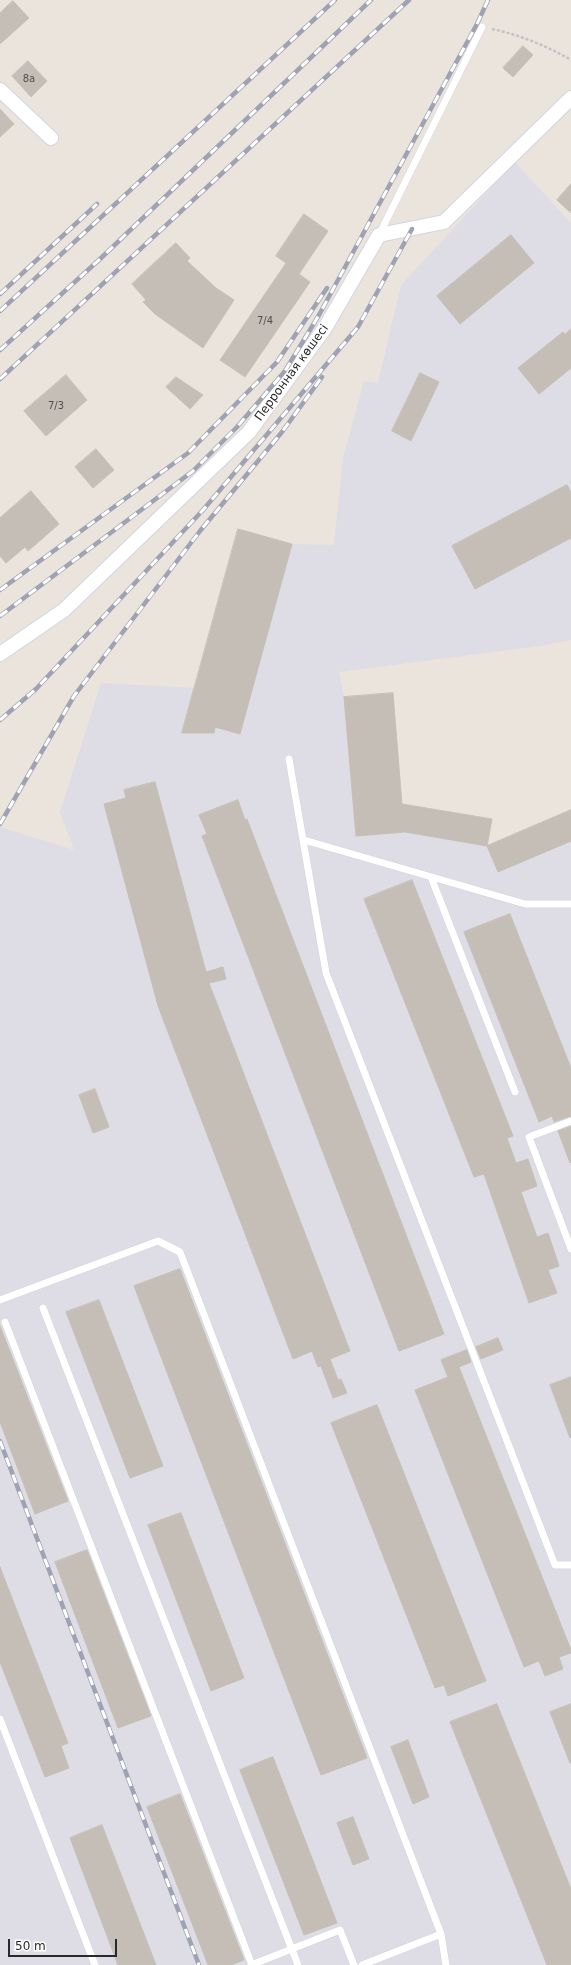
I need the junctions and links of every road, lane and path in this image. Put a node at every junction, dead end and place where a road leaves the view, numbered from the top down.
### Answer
1 (482, 27) joint
2 (571, 60) edge
3 (0, 90) edge
4 (571, 98) edge
5 (51, 138) dead end
6 (378, 235) junction
7 (0, 654) edge
8 (289, 759) dead end
9 (304, 840) junction
10 (431, 877) junction
11 (571, 904) edge
12 (515, 1092) dead end
13 (571, 1121) edge
14 (571, 1249) edge
15 (0, 1300) edge
16 (43, 1308) dead end
17 (5, 1322) dead end
18 (571, 1565) edge
19 (0, 1719) edge
20 (441, 1934) junction
21 (291, 1949) junction
22 (95, 1965) edge
23 (251, 1965) edge
24 (298, 1965) edge
25 (354, 1965) edge
26 (362, 1965) edge
27 (446, 1965) edge

1 - 2 path
1 - 6 lane
3 - 5 street
4 - 6 street
6 - 7 street, Перронная көшесі
8 - 9 lane
9 - 10 lane
9 - 18 lane
10 - 11 lane
10 - 12 lane
13 - 14 lane
15 - 20 lane
16 - 21 lane
17 - 23 lane
19 - 22 lane
20 - 26 lane
20 - 27 lane
21 - 23 lane
21 - 24 lane
21 - 25 lane

